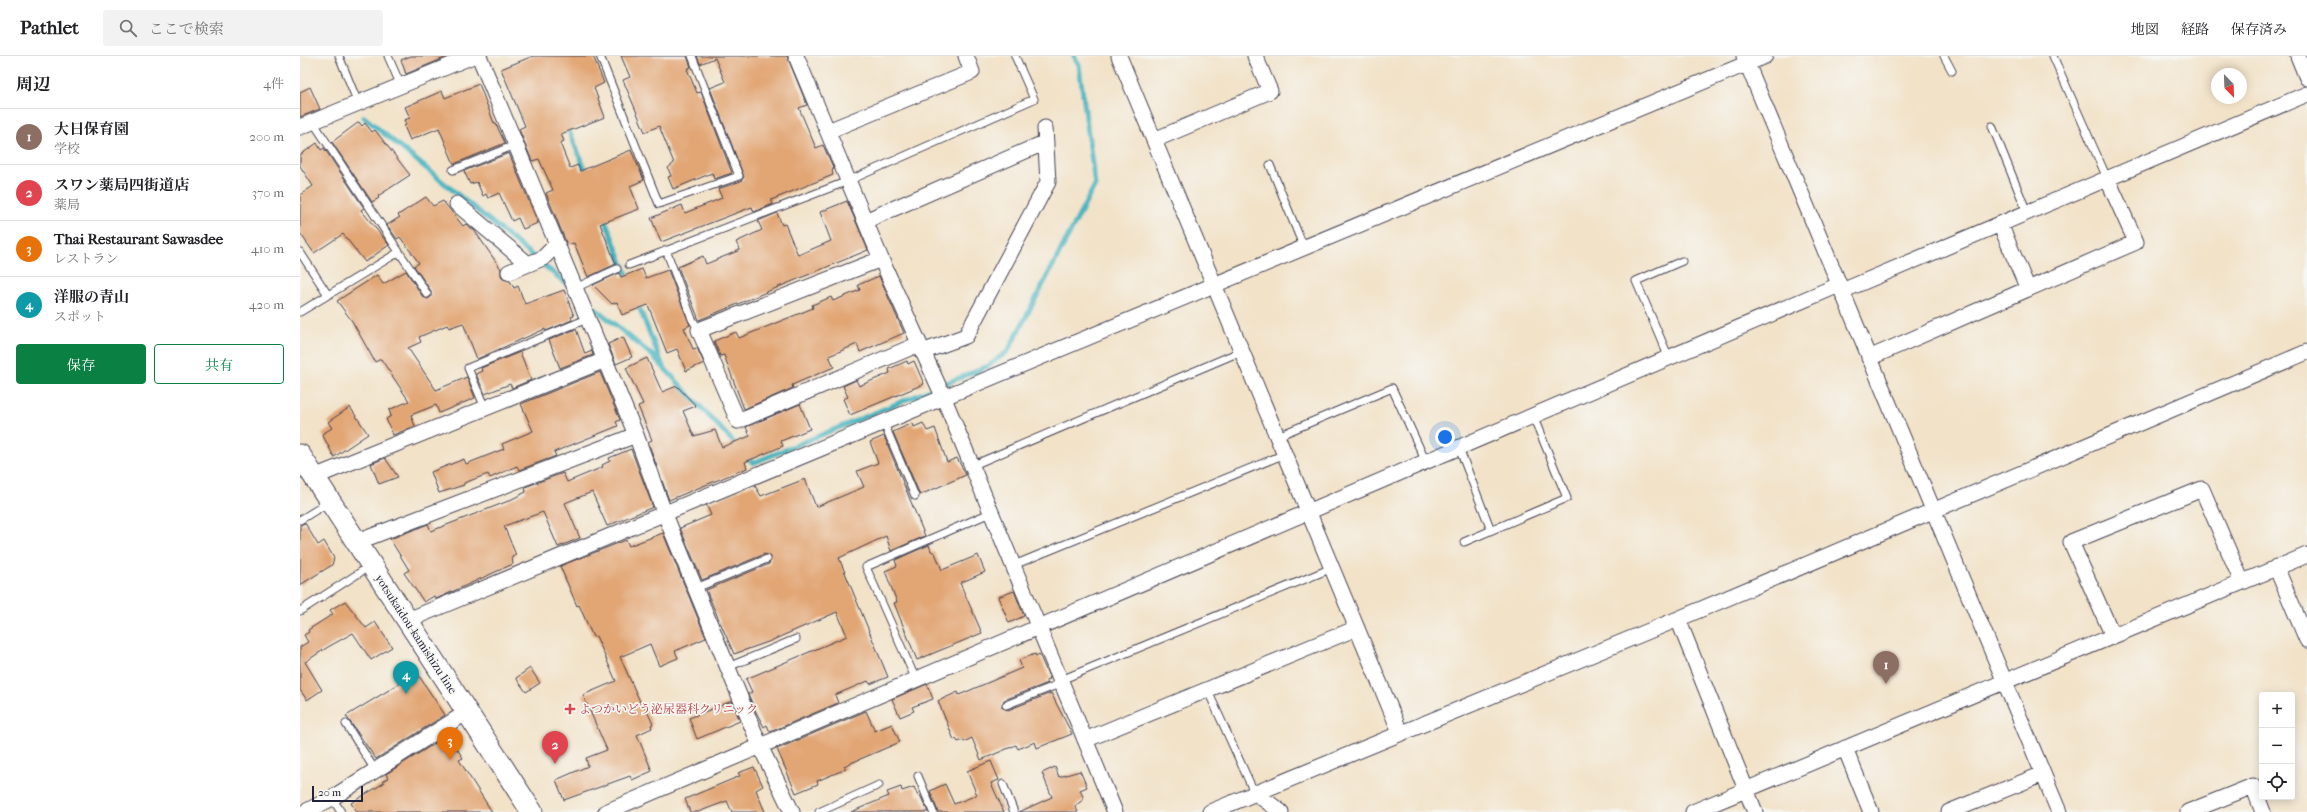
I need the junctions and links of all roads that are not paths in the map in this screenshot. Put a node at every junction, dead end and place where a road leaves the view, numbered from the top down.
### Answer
1 (339, 56) edge
2 (388, 56) edge
3 (473, 56) edge
4 (479, 56) edge
5 (600, 56) edge
6 (692, 56) edge
7 (796, 56) edge
8 (966, 56) edge
9 (1015, 56) edge
10 (1255, 56) edge
11 (1765, 56) edge
12 (1944, 56) edge
13 (2053, 56) edge
14 (2298, 56) edge
15 (1125, 58) edge
16 (1746, 60) edge
17 (1952, 71) dead end
18 (2307, 78) edge
19 (401, 86) junction
20 (2307, 94) edge
21 (358, 103) junction
22 (306, 124) edge
23 (1992, 126) dead end
24 (828, 131) junction
25 (1154, 140) junction
26 (515, 145) junction
27 (1270, 165) dead end
28 (452, 170) dead end
29 (2107, 178) junction
30 (848, 181) junction
31 (457, 204) dead end
32 (2027, 212) junction
33 (865, 220) junction
34 (2000, 224) junction
35 (556, 245) junction
36 (1305, 248) junction
37 (666, 250) junction
38 (300, 252) edge
39 (399, 252) junction
40 (881, 259) junction
41 (1682, 261) dead end
42 (528, 264) junction
43 (629, 264) dead end
44 (617, 269) dead end
45 (509, 272) dead end
46 (1215, 285) junction
47 (575, 288) junction
48 (1841, 288) junction
49 (2028, 289) junction
50 (427, 294) dead end
51 (328, 295) junction
52 (300, 312) edge
53 (588, 319) junction
54 (699, 330) junction
55 (920, 348) junction
56 (1242, 351) junction
57 (2307, 352) edge
58 (1669, 358) junction
59 (1869, 358) junction
60 (605, 360) junction
61 (940, 390) junction
62 (485, 408) junction
63 (1533, 416) junction
64 (884, 421) junction
65 (636, 435) junction
66 (1278, 436) junction
67 (1459, 448) junction
68 (1285, 454) junction
69 (1426, 462) junction
70 (305, 466) edge
71 (971, 466) junction
72 (915, 496) dead end
73 (330, 501) junction
74 (1933, 511) junction
75 (664, 512) junction
76 (1309, 512) junction
77 (990, 513) junction
78 (300, 520) edge
79 (1491, 530) junction
80 (357, 542) junction
81 (1464, 542) dead end
82 (2307, 555) edge
83 (767, 559) dead end
84 (372, 565) junction
85 (1014, 565) junction
86 (2276, 567) junction
87 (1332, 568) junction
88 (2242, 582) junction
89 (696, 588) junction
90 (300, 611) edge
91 (1678, 619) junction
92 (408, 620) junction
93 (1039, 627) junction
94 (1357, 628) junction
95 (2113, 636) junction
96 (796, 639) dead end
97 (2307, 640) edge
98 (728, 667) junction
99 (916, 680) junction
100 (1061, 682) junction
101 (2004, 682) junction
102 (1207, 690) junction
103 (1006, 705) dead end
104 (467, 712) junction
105 (346, 724) dead end
106 (1400, 732) junction
107 (1085, 740) junction
108 (760, 746) junction
109 (1845, 748) junction
110 (375, 770) junction
111 (2043, 774) junction
112 (918, 776) dead end
113 (1003, 784) dead end
114 (879, 785) dead end
115 (1747, 790) junction
116 (1254, 792) junction
117 (332, 798) junction
118 (305, 812) edge
119 (341, 812) edge
120 (532, 812) edge
121 (606, 812) edge
122 (792, 812) edge
123 (819, 812) edge
124 (933, 812) edge
125 (1014, 812) edge
126 (1115, 812) edge
127 (1210, 812) edge
128 (1281, 812) edge
129 (1693, 812) edge
130 (1755, 812) edge
131 (1871, 812) edge
132 (1949, 812) edge
133 (2059, 812) edge
134 (2188, 812) edge
135 (2263, 812) edge

1 - 21 lane
2 - 19 lane
3 - 19 street
4 - 26 street
5 - 6 lane
7 - 24 street
8 - 24 street
9 - 30 lane
10 - 25 street
11 - 16 street
12 - 17 lane
13 - 29 lane
14 - 18 street
15 - 25 street
16 - 36 street
16 - 48 street
19 - 21 street
20 - 29 street
21 - 22 street
22 - 39 lane
23 - 32 lane
24 - 30 street
25 - 46 street
26 - 28 lane
26 - 35 street
27 - 36 lane
29 - 32 street
29 - 49 street
30 - 33 street
30 - 37 lane
31 - 42 street
32 - 34 street
33 - 40 street
33 - 55 street
34 - 48 street
34 - 49 street
35 - 42 street
35 - 47 street
36 - 46 street
37 - 43 lane
37 - 54 lane
38 - 51 lane
39 - 50 lane
39 - 51 lane
40 - 54 street
40 - 55 street
41 - 58 lane
42 - 45 street
44 - 47 lane
46 - 56 street
46 - 61 street
47 - 53 street
48 - 58 street
48 - 59 street
49 - 59 street
51 - 52 lane
53 - 60 street
53 - 62 lane
54 - 55 street
55 - 61 street
56 - 66 street
56 - 71 lane
57 - 74 street
58 - 63 street
59 - 74 street
60 - 62 street
60 - 65 street
61 - 64 street
61 - 71 street
62 - 70 street
63 - 67 street
63 - 79 lane
64 - 72 lane
64 - 75 street
65 - 75 street
65 - 80 street
66 - 68 street
66 - 69 lane
67 - 69 street
67 - 79 lane
68 - 76 street
68 - 85 lane
69 - 76 street
70 - 73 main road, yotsukaidou-kamishizu line
71 - 77 street
73 - 78 lane
73 - 80 main road, yotsukaidou-kamishizu line
74 - 91 street
74 - 101 street
75 - 89 street
75 - 92 street
76 - 87 street
76 - 93 street
77 - 85 street
77 - 99 lane
79 - 81 lane
80 - 84 main road, yotsukaidou-kamishizu line
82 - 86 street
83 - 89 lane
84 - 90 lane
84 - 92 main road, yotsukaidou-kamishizu line
85 - 93 street
86 - 88 street
86 - 97 street
87 - 94 street
87 - 100 lane
88 - 95 street
88 - 95 street
89 - 98 street
91 - 106 street
91 - 115 street
92 - 104 main road, yotsukaidou-kamishizu line
93 - 99 street
93 - 100 street
94 - 102 street
94 - 106 street
95 - 101 street
96 - 98 lane
98 - 108 street
99 - 108 street
100 - 103 lane
100 - 107 street
101 - 109 street
101 - 111 street
102 - 107 street
102 - 116 lane
104 - 110 street
104 - 120 main road, yotsukaidou-kamishizu line
105 - 110 lane
106 - 116 street
107 - 126 street
108 - 121 street
108 - 122 street
109 - 115 street
109 - 131 street
110 - 117 street
111 - 132 street
111 - 133 street
112 - 124 lane
113 - 125 lane
114 - 123 lane
115 - 129 street
115 - 130 street
116 - 127 street
116 - 128 street
117 - 118 street
117 - 119 lane
134 - 135 street

